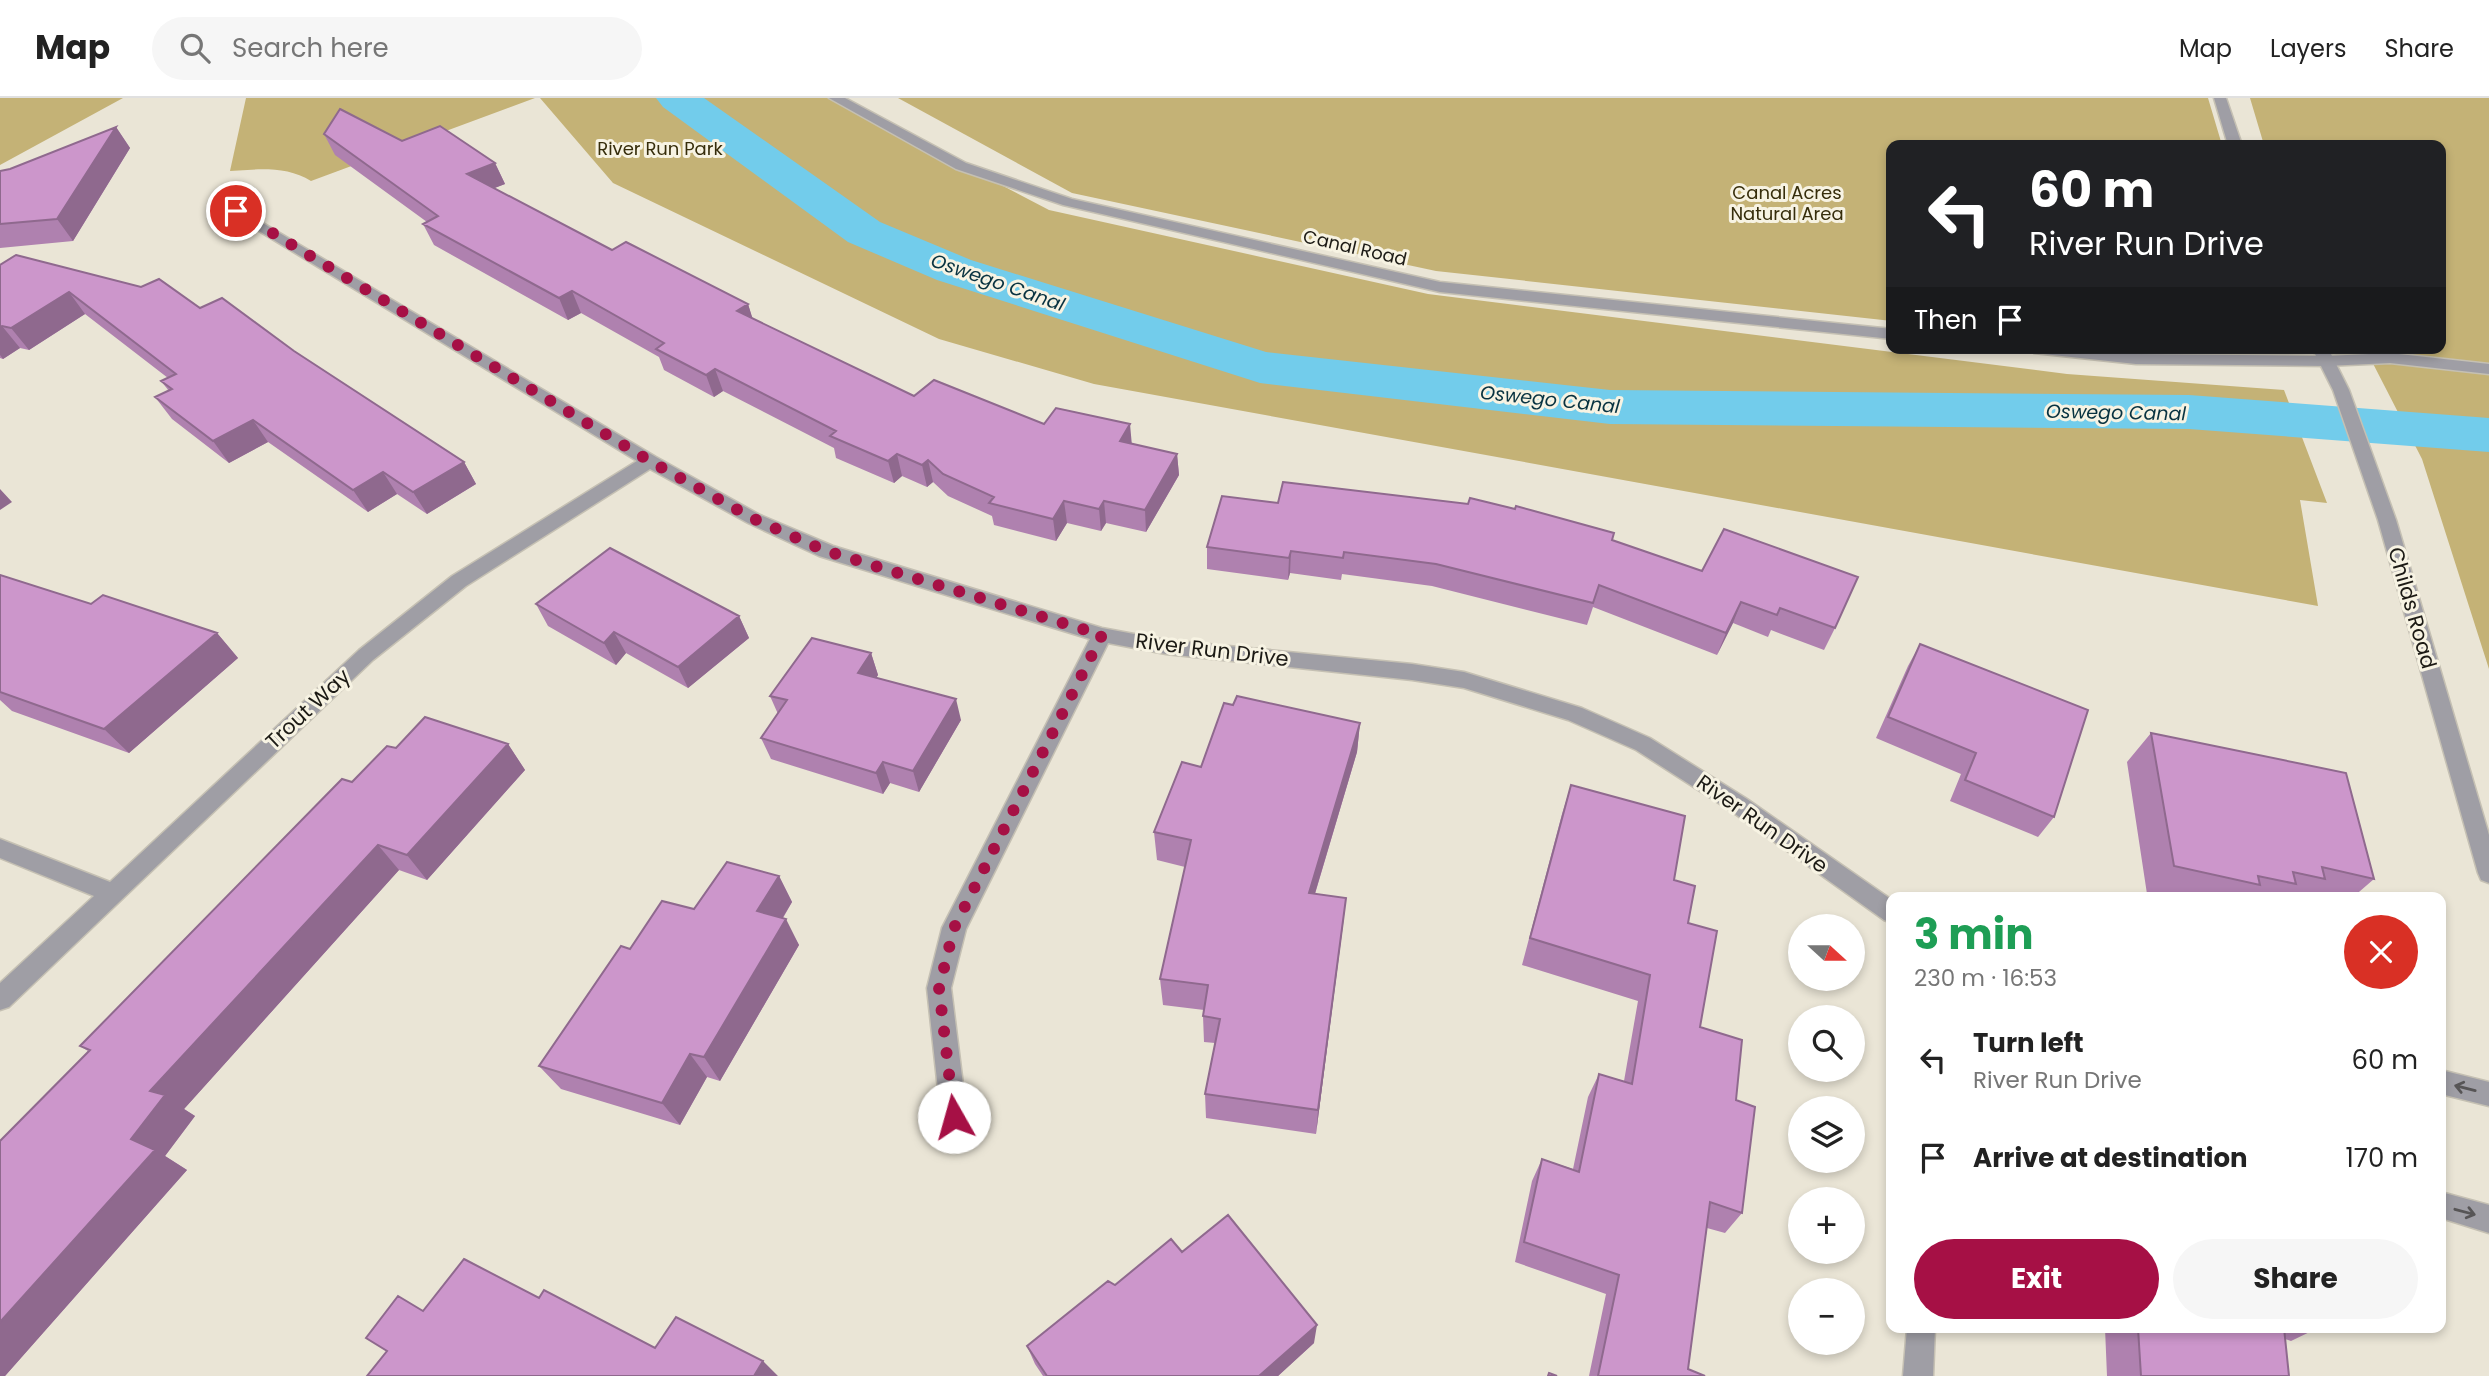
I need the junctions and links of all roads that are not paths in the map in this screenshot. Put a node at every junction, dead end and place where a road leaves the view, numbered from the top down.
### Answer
1 (835, 98) edge
2 (2220, 98) edge
3 (2233, 140) edge
4 (236, 211) dead end
5 (1886, 333) edge
6 (2090, 354) edge
7 (2323, 354) edge
8 (2489, 369) edge
9 (650, 461) junction
10 (1102, 635) junction
11 (0, 848) edge
12 (2489, 873) edge
13 (113, 893) junction
14 (1886, 909) edge
15 (0, 999) edge
16 (2446, 1083) edge
17 (2489, 1094) edge
18 (954, 1117) dead end
19 (2446, 1206) edge
20 (2489, 1219) edge
21 (1921, 1333) edge
22 (1918, 1376) edge

1 - 5 street, Canal Road
2 - 3 street
4 - 9 street, River Run Drive
6 - 7 street
7 - 8 street
7 - 12 street, Childs Road
9 - 10 street, River Run Drive
9 - 13 street, Trout Way
10 - 14 street, River Run Drive
10 - 18 street
11 - 13 street
13 - 15 street, Trout Way
17 -> 16 street
19 -> 20 street
21 - 22 street

